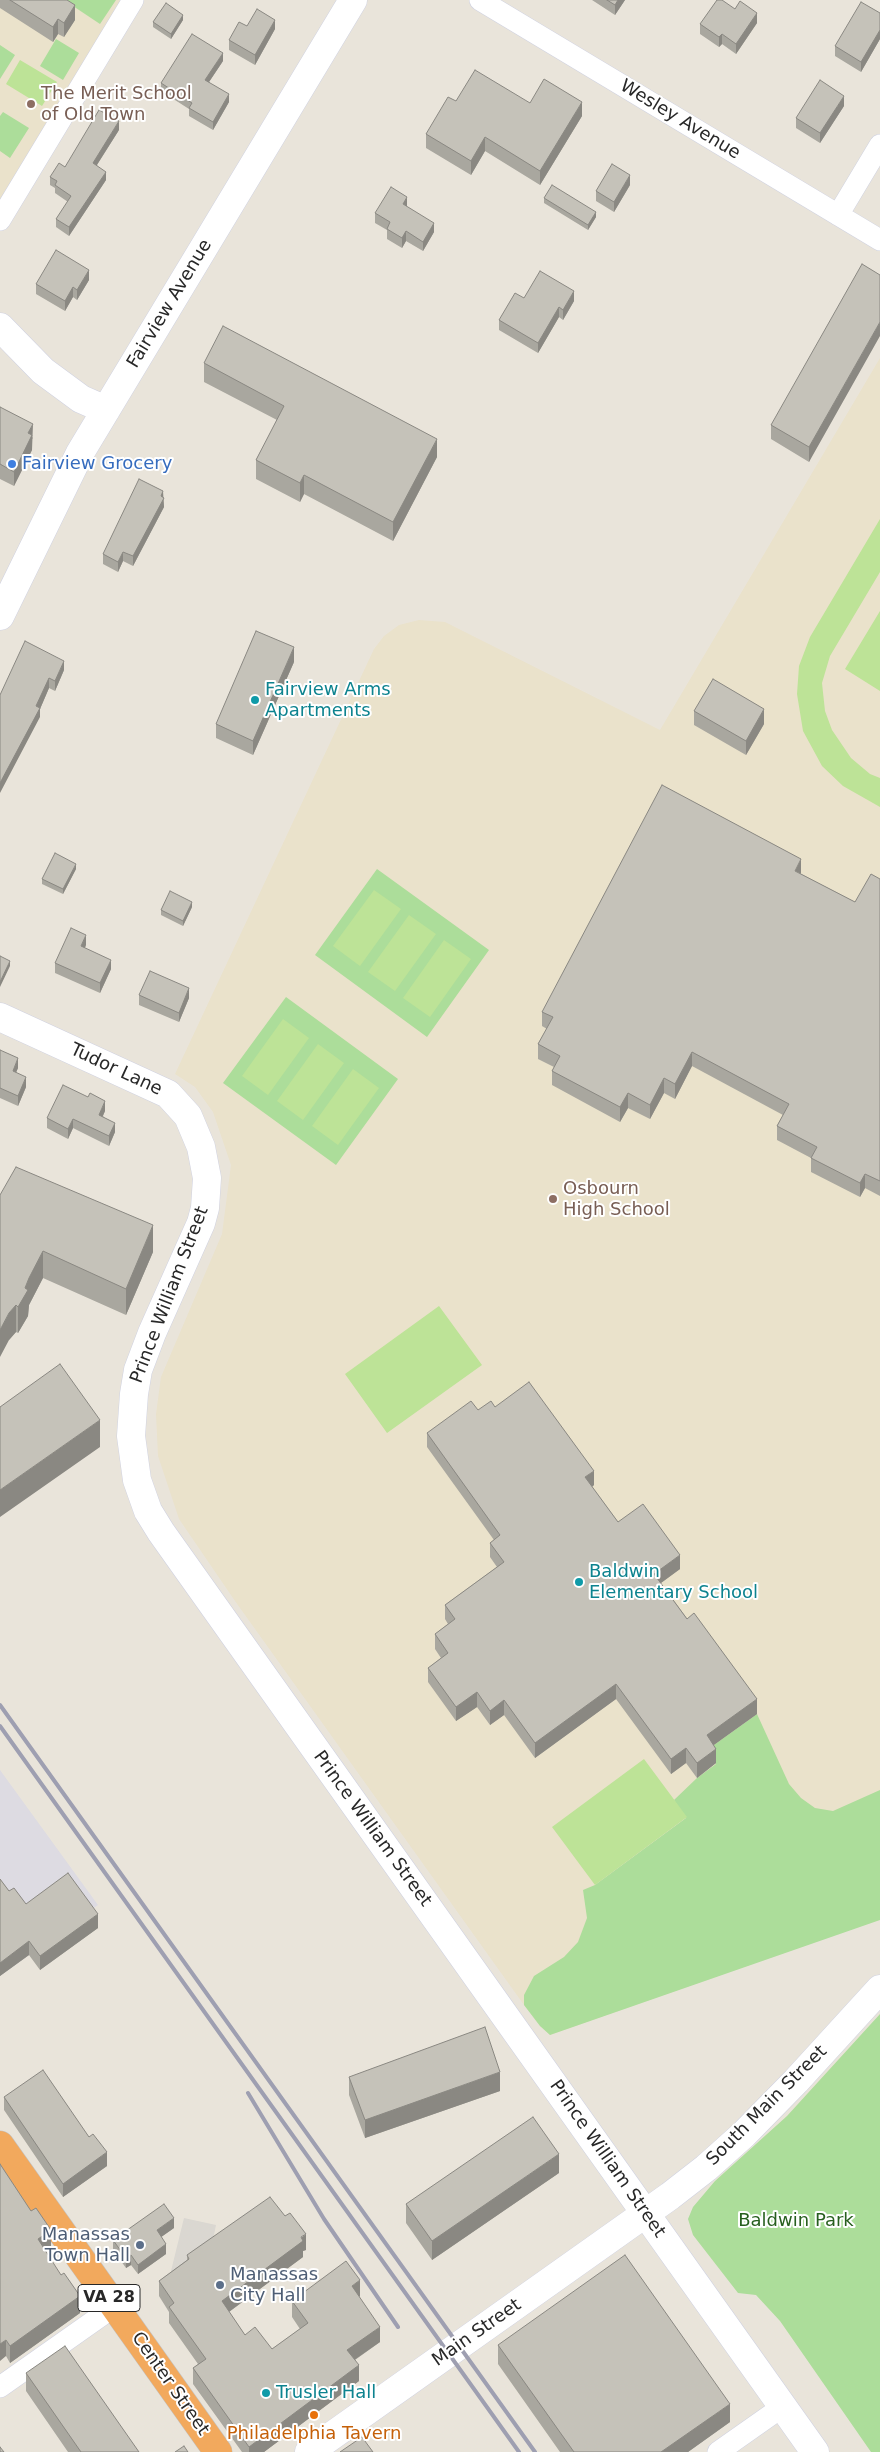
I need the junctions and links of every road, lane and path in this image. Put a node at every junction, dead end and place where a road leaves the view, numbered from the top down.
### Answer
1 (133, 0) edge
2 (353, 0) edge
3 (480, 0) edge
4 (880, 145) edge
5 (838, 215) junction
6 (0, 220) edge
7 (880, 240) edge
8 (0, 326) edge
9 (106, 410) junction
10 (0, 616) edge
11 (0, 1017) edge
12 (202, 1153) joint
13 (880, 1988) edge
14 (0, 2145) edge
15 (645, 2213) junction
16 (115, 2306) junction
17 (0, 2387) edge
18 (782, 2407) junction
19 (218, 2452) edge
20 (309, 2452) edge
21 (718, 2452) edge
22 (814, 2452) edge

1 - 6 street
2 - 9 street, Fairview Avenue
3 - 5 street, Wesley Avenue
4 - 5 street
5 - 7 street, Wesley Avenue
8 - 9 street
9 - 10 street, Fairview Avenue
11 - 12 street, Tudor Lane
12 - 15 street, Prince William Street
13 - 15 street, South Main Street
14 - 16 highway, Center Street / VA 28
15 - 18 street, Prince William Street
15 - 20 street, Main Street
16 - 17 street
16 - 19 highway, Center Street / VA 28
18 - 21 street
18 - 22 street, Prince William Street

